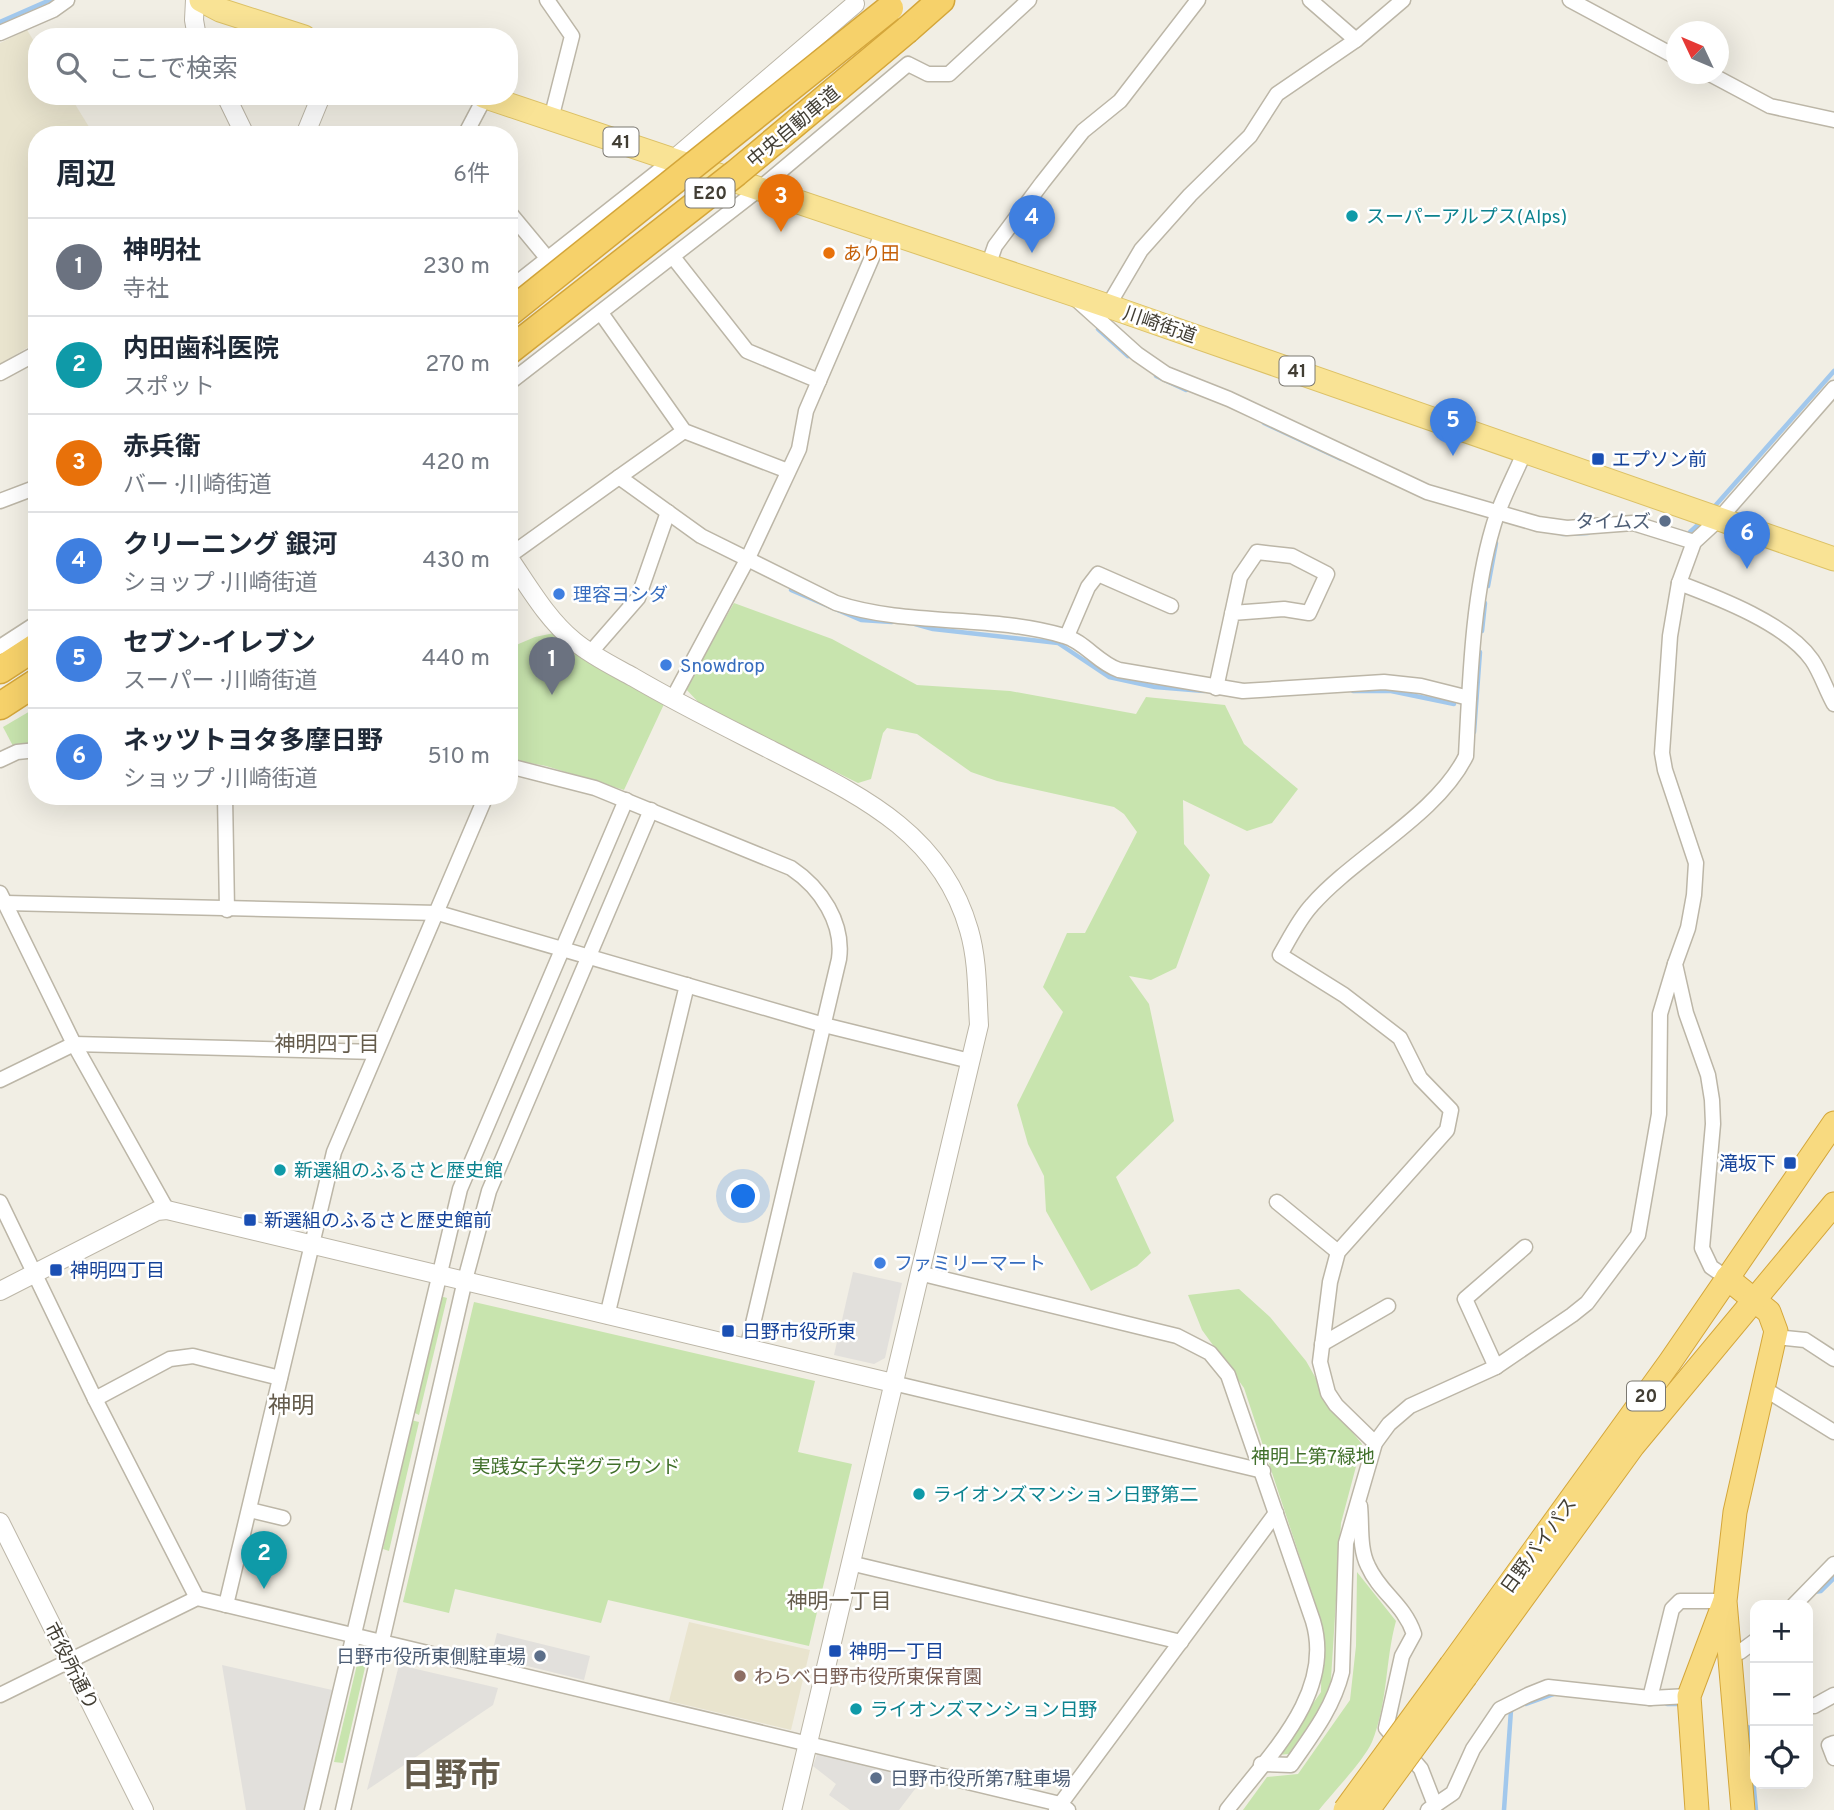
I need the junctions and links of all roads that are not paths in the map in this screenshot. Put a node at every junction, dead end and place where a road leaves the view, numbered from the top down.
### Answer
1 (67, 0) edge
2 (195, 0) edge
3 (201, 0) edge
4 (547, 0) edge
5 (941, 0) edge
6 (1029, 0) edge
7 (1198, 0) edge
8 (1311, 0) edge
9 (1403, 0) edge
10 (1570, 0) edge
11 (855, 2) edge
12 (895, 4) edge
13 (195, 28) edge
14 (276, 28) edge
15 (0, 33) edge
16 (1356, 40) junction
17 (1666, 52) edge
18 (908, 64) junction
19 (1729, 84) edge
20 (230, 105) edge
21 (317, 105) edge
22 (480, 105) edge
23 (508, 105) edge
24 (551, 119) junction
25 (1834, 120) edge
26 (241, 126) edge
27 (309, 126) edge
28 (470, 126) edge
29 (674, 159) junction
30 (758, 190) junction
31 (518, 223) edge
32 (883, 232) junction
33 (673, 257) junction
34 (548, 259) junction
35 (988, 266) junction
36 (518, 282) edge
37 (1073, 296) junction
38 (518, 306) edge
39 (1108, 306) junction
40 (601, 313) junction
41 (518, 344) edge
42 (28, 358) edge
43 (0, 373) edge
44 (518, 376) edge
45 (819, 381) junction
46 (1834, 388) edge
47 (684, 431) junction
48 (1524, 453) junction
49 (788, 471) junction
50 (619, 477) junction
51 (28, 490) edge
52 (0, 501) edge
53 (1499, 511) junction
54 (667, 512) junction
55 (1720, 518) junction
56 (1694, 542) junction
57 (518, 550) edge
58 (748, 558) junction
59 (1834, 559) edge
60 (518, 570) edge
61 (1679, 583) junction
62 (1171, 606) dead end
63 (1232, 613) junction
64 (28, 629) edge
65 (1067, 636) junction
66 (0, 647) edge
67 (28, 652) edge
68 (590, 653) junction
69 (0, 670) edge
70 (28, 688) edge
71 (1216, 688) junction
72 (1469, 698) junction
73 (672, 700) junction
74 (1834, 703) edge
75 (0, 706) edge
76 (28, 751) edge
77 (0, 760) edge
78 (518, 768) edge
79 (626, 800) junction
80 (225, 805) edge
81 (482, 805) edge
82 (651, 810) junction
83 (3, 898) edge
84 (227, 910) junction
85 (438, 913) junction
86 (562, 949) junction
87 (589, 957) junction
88 (1675, 964) junction
89 (687, 985) junction
90 (824, 1025) junction
91 (74, 1044) junction
92 (376, 1052) junction
93 (970, 1061) junction
94 (0, 1080) edge
95 (1834, 1123) edge
96 (0, 1202) edge
97 (1277, 1202) dead end
98 (1834, 1204) edge
99 (167, 1210) junction
100 (311, 1246) junction
101 (1525, 1247) dead end
102 (1338, 1252) junction
103 (438, 1273) junction
104 (919, 1273) junction
105 (34, 1274) junction
106 (1727, 1278) junction
107 (465, 1280) junction
108 (0, 1291) edge
109 (1755, 1299) junction
110 (1388, 1306) dead end
111 (607, 1316) junction
112 (1776, 1337) junction
113 (1322, 1344) junction
114 (747, 1349) junction
115 (1834, 1359) edge
116 (1496, 1367) junction
117 (280, 1378) junction
118 (893, 1383) junction
119 (1763, 1388) junction
120 (95, 1399) junction
121 (1834, 1432) edge
122 (1375, 1443) junction
123 (1263, 1471) junction
124 (1360, 1497) junction
125 (250, 1510) junction
126 (1276, 1513) junction
127 (283, 1518) dead end
128 (0, 1522) edge
129 (850, 1563) junction
130 (1834, 1564) edge
131 (197, 1598) junction
132 (1799, 1600) edge
133 (1725, 1601) junction
134 (226, 1605) junction
135 (354, 1637) junction
136 (1181, 1642) junction
137 (381, 1643) junction
138 (1750, 1645) edge
139 (1731, 1651) junction
140 (70, 1661) junction
141 (1459, 1671) junction
142 (0, 1695) edge
143 (1834, 1695) edge
144 (1689, 1696) junction
145 (1650, 1698) junction
146 (1814, 1706) dead end
147 (806, 1743) junction
148 (1834, 1743) edge
149 (1834, 1758) edge
150 (1261, 1764) junction
151 (1432, 1807) edge
152 (1061, 1808) edge
153 (144, 1810) edge
154 (312, 1810) edge
155 (343, 1810) edge
156 (792, 1810) edge
157 (1227, 1810) edge
158 (1345, 1810) edge
159 (1368, 1810) edge
160 (1697, 1810) edge
161 (1743, 1810) edge

1 - 15 street
2 - 13 street
3 - 14 main road
4 - 24 street
5 - 41 highway, 中央自動車道 / E20, bridge
6 - 18 street
7 - 35 street
8 - 16 street
9 - 16 street
10 - 17 street
11 - 18 street
11 - 29 street
12 - 38 highway, 中央自動車道 / E20, bridge
16 - 39 street
18 - 30 street
19 - 25 street
20 - 26 street
21 - 27 street
22 - 28 street
23 - 24 main road, 川崎街道 / 41
24 - 29 main road, 川崎街道 / 41
29 - 30 main road, 川崎街道 / 41
29 - 34 street
30 - 32 main road, 川崎街道 / 41
30 - 33 street
31 - 34 street
32 - 35 main road, 川崎街道 / 41
32 - 45 street
33 - 40 street
33 - 45 street
34 - 36 street
35 - 37 main road, 川崎街道 / 41
37 - 39 main road, 川崎街道 / 41
37 - 53 street
39 - 48 main road, 川崎街道 / 41
40 - 44 street
40 - 47 street
42 - 43 street
45 - 49 street
46 - 55 street
47 - 49 street
47 - 50 street
48 - 53 street
48 - 55 main road, 川崎街道 / 41
49 - 58 street
50 - 54 street
50 - 57 street
51 - 52 street
53 - 56 street
53 - 72 street
54 - 58 street
54 - 68 street
55 - 56 street
55 - 59 main road, 川崎街道 / 41
56 - 61 street
58 - 65 street
58 - 73 street
60 - 68 street
61 - 74 street
61 - 88 street
62 - 65 street
63 - 63 street
63 - 71 street
64 - 66 street
65 - 71 street
67 - 69 highway
68 - 73 street
70 - 75 highway
71 - 72 street
72 - 102 street
73 - 93 street
76 - 77 street
78 - 79 street
79 - 82 street
79 - 86 street
80 - 84 street
81 - 85 street
82 - 87 street
82 - 90 street
83 - 84 street
83 - 91 street
84 - 85 street
85 - 86 street
85 - 92 street
86 - 87 street
86 - 103 street
87 - 89 street
87 - 107 street
88 - 106 street
88 - 116 street
89 - 90 street
89 - 111 street
90 - 93 street
90 - 114 street
91 - 92 street
91 - 94 street
91 - 99 street
92 - 100 street
93 - 104 street
95 - 106 highway, 日野バイパス / 20
96 - 105 street
97 - 102 street
98 - 109 highway, 日野バイパス / 20
99 - 100 street
99 - 105 street
100 - 103 street
100 - 117 street
101 - 116 street
102 - 113 street
103 - 107 street
103 - 135 street
104 - 118 street
104 - 123 street
105 - 108 street
105 - 120 street
106 - 109 highway
106 - 141 highway, 日野バイパス / 20
107 - 111 street
107 - 137 street
109 - 112 highway
109 - 141 highway, 日野バイパス / 20
110 - 113 street
111 - 114 street
112 - 115 street
112 - 119 highway
113 - 122 street
114 - 118 street
116 - 122 street
117 - 120 street
117 - 125 street
118 - 123 street
118 - 129 street
119 - 121 street
119 - 133 highway
120 - 131 street
122 - 124 street
123 - 126 street
124 - 150 street
124 - 151 street
125 - 127 street
125 - 134 street
126 - 136 street
126 - 150 street
128 - 140 street, 市役所通り
129 - 136 street
129 - 147 street
130 - 132 street
131 - 134 street
131 - 140 street
133 - 139 highway
133 - 144 highway
133 - 145 street
134 - 135 street
135 - 137 street
135 - 154 street
136 - 152 street
137 - 147 street
137 - 155 street
138 - 139 street
139 - 161 highway
140 - 142 street
140 - 153 street, 市役所通り
141 - 158 highway, 日野バイパス / 20, bridge
141 - 159 highway, 日野バイパス / 20, bridge
143 - 146 street
144 - 145 street
144 - 160 highway
145 - 151 street
147 - 152 street
147 - 156 street
148 - 149 street
150 - 157 street

